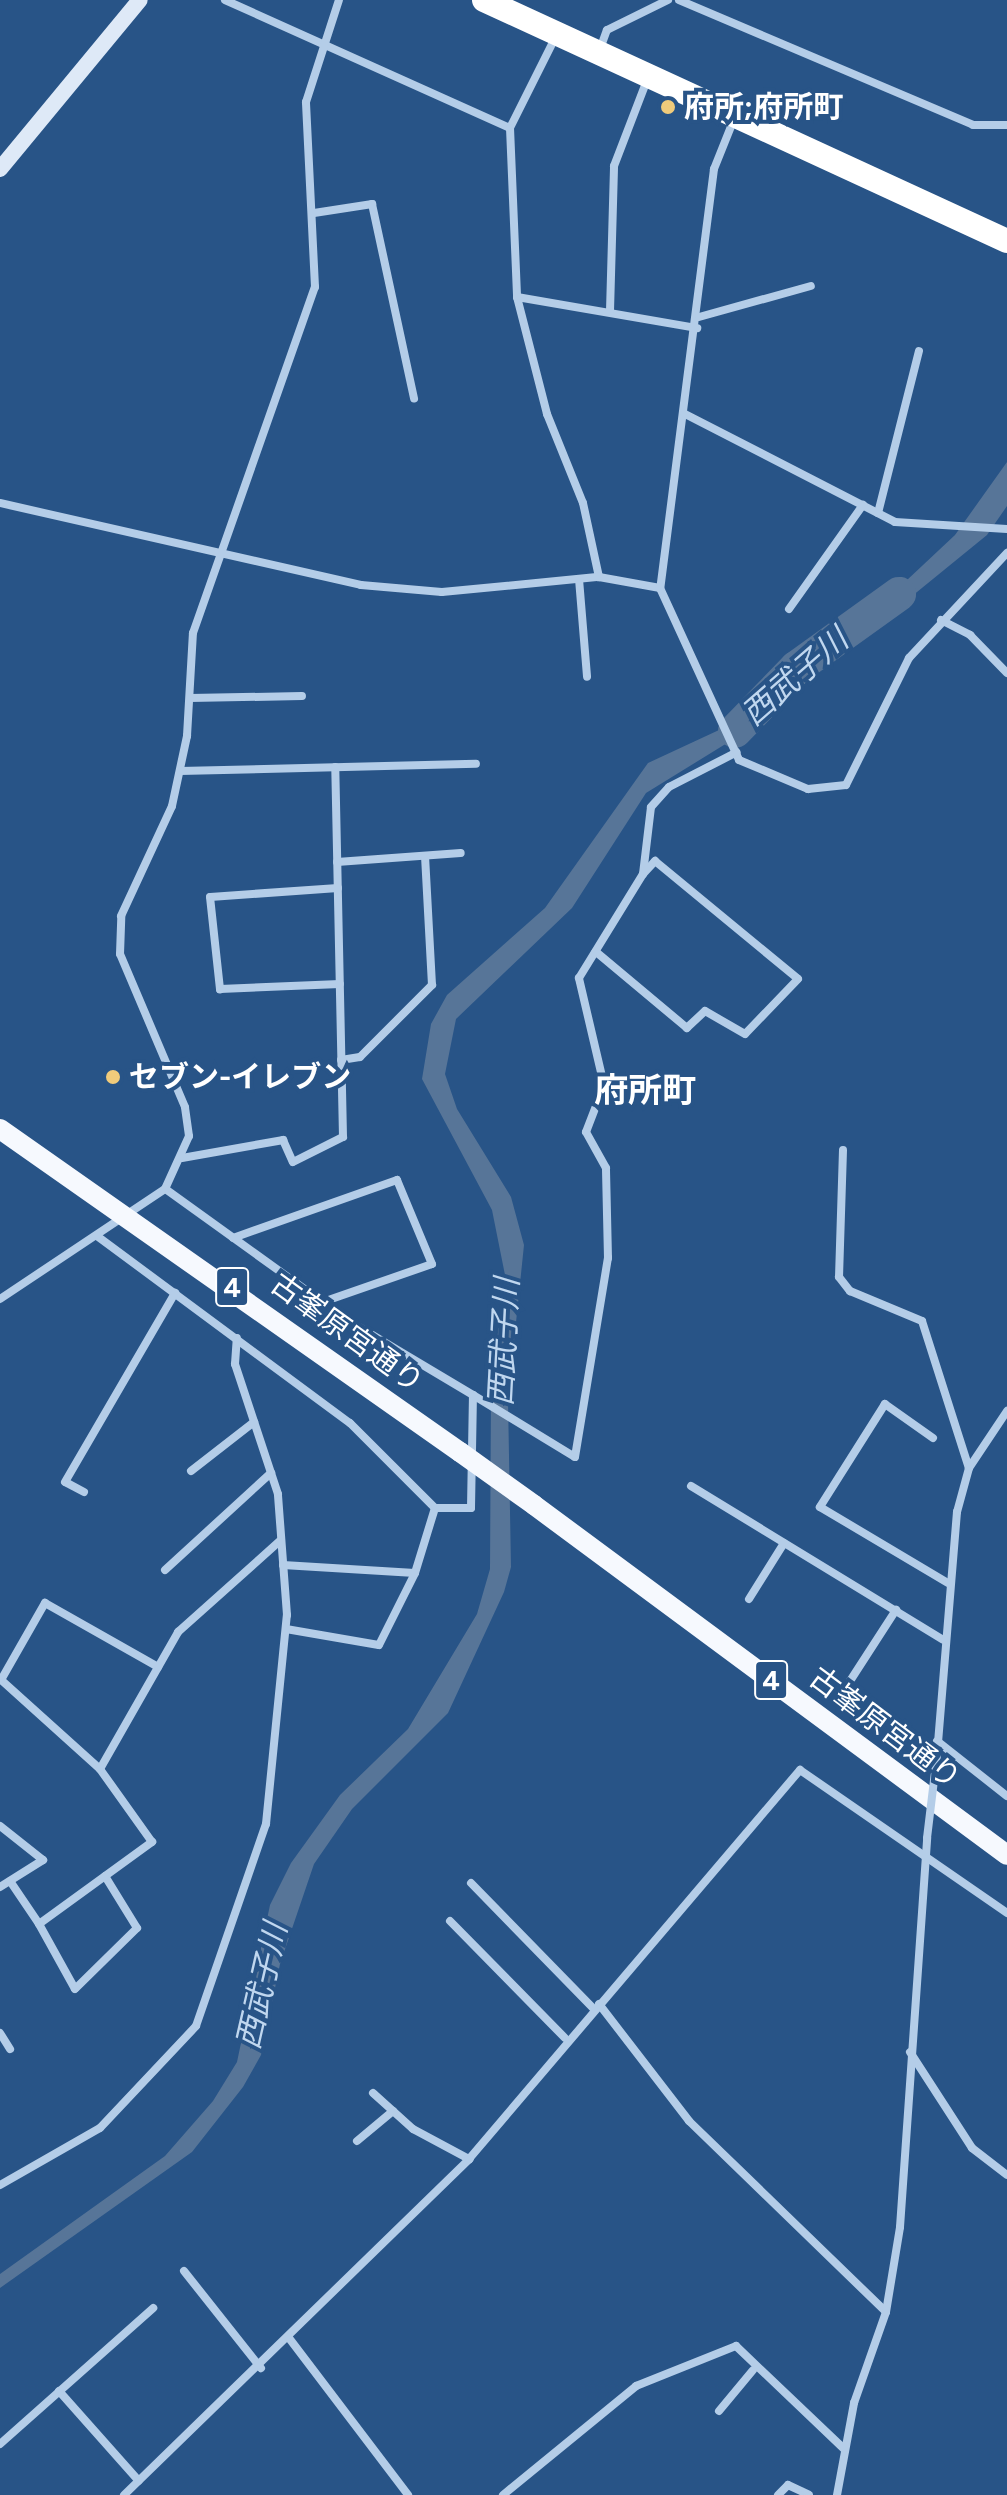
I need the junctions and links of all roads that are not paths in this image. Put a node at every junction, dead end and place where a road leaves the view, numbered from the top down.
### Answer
1 (140, 0) edge
2 (225, 0) edge
3 (339, 0) edge
4 (484, 0) edge
5 (668, 0) edge
6 (679, 0) edge
7 (558, 34) junction
8 (320, 45) junction
9 (599, 52) junction
10 (649, 75) junction
11 (736, 115) junction
12 (1007, 125) edge
13 (510, 128) junction
14 (0, 169) edge
15 (314, 213) junction
16 (1007, 241) edge
17 (811, 286) dead end
18 (517, 297) junction
19 (610, 311) junction
20 (699, 317) junction
21 (697, 328) junction
22 (919, 351) dead end
23 (414, 399) dead end
24 (685, 414) junction
25 (0, 503) edge
26 (863, 505) junction
27 (878, 513) junction
28 (1007, 529) edge
29 (224, 553) junction
30 (1007, 553) edge
31 (599, 577) junction
32 (579, 579) junction
33 (660, 588) junction
34 (789, 609) dead end
35 (941, 620) junction
36 (1007, 673) edge
37 (587, 677) dead end
38 (302, 696) dead end
39 (190, 698) junction
40 (737, 752) junction
41 (476, 764) dead end
42 (335, 767) junction
43 (180, 771) junction
44 (461, 853) dead end
45 (425, 856) junction
46 (337, 862) junction
47 (643, 874) junction
48 (338, 888) junction
49 (596, 952) junction
50 (340, 984) junction
51 (341, 1060) junction
52 (0, 1129) edge
53 (843, 1150) dead end
54 (182, 1158) junction
55 (165, 1189) junction
56 (129, 1213) junction
57 (97, 1236) junction
58 (233, 1238) junction
59 (175, 1293) junction
60 (0, 1299) edge
61 (323, 1302) junction
62 (237, 1338) junction
63 (473, 1395) junction
64 (1007, 1411) edge
65 (254, 1422) junction
66 (933, 1438) dead end
67 (969, 1468) junction
68 (191, 1471) dead end
69 (271, 1473) junction
70 (691, 1486) dead end
71 (84, 1492) dead end
72 (435, 1508) junction
73 (281, 1540) junction
74 (784, 1543) junction
75 (283, 1565) junction
76 (165, 1570) dead end
77 (415, 1573) junction
78 (948, 1583) junction
79 (749, 1599) dead end
80 (896, 1610) junction
81 (286, 1629) junction
82 (943, 1640) junction
83 (158, 1667) junction
84 (850, 1681) dead end
85 (937, 1741) junction
86 (100, 1769) junction
87 (1007, 1796) edge
88 (0, 1826) edge
89 (1007, 1855) edge
90 (925, 1857) junction
91 (105, 1876) junction
92 (10, 1881) junction
93 (471, 1883) dead end
94 (0, 1887) edge
95 (1007, 1913) edge
96 (450, 1921) dead end
97 (39, 1924) junction
98 (596, 2007) junction
99 (0, 2033) edge
100 (565, 2038) junction
101 (10, 2049) dead end
102 (910, 2051) junction
103 (373, 2093) dead end
104 (393, 2111) junction
105 (357, 2141) dead end
106 (469, 2159) junction
107 (1007, 2175) edge
108 (0, 2185) edge
109 (184, 2271) dead end
110 (153, 2308) dead end
111 (886, 2312) junction
112 (289, 2338) junction
113 (261, 2368) junction
114 (753, 2370) junction
115 (59, 2391) junction
116 (719, 2411) dead end
117 (0, 2444) edge
118 (844, 2449) junction
119 (139, 2481) junction
120 (124, 2495) edge
121 (408, 2495) edge
122 (503, 2495) edge
123 (778, 2495) edge
124 (809, 2495) edge
125 (837, 2495) edge

1 - 14 street
2 - 8 street
3 - 8 street
4 - 7 highway
5 - 9 street
6 - 12 street
7 - 9 highway
7 - 13 street
8 - 13 street
8 - 15 street
9 - 10 highway
10 - 11 highway
10 - 19 street
11 - 16 highway
11 - 20 street
13 - 18 street
15 - 23 street
15 - 29 street
17 - 20 street
18 - 19 street
18 - 31 street
19 - 21 street
20 - 21 street
21 - 24 street
22 - 27 street
24 - 26 street
24 - 33 street
25 - 29 street
26 - 27 street
26 - 34 street
27 - 28 street
29 - 32 street
29 - 39 street
30 - 35 street
31 - 32 street
31 - 33 street
32 - 37 street
33 - 40 street
35 - 36 street
35 - 40 street
38 - 39 street
39 - 43 street
40 - 47 street
41 - 42 street
42 - 43 street
42 - 46 street
43 - 54 street
44 - 45 street
45 - 46 street
45 - 51 street
46 - 48 street
47 - 49 street
47 - 49 street
48 - 50 street
48 - 50 street
49 - 63 street
50 - 51 street
51 - 54 street
52 - 56 main road, 古峯原宮通り / 4
53 - 67 street
54 - 55 street
55 - 56 street
55 - 58 street
56 - 57 street
56 - 89 main road, 古峯原宮通り / 4, bridge
57 - 59 street
57 - 60 street
58 - 61 street
58 - 61 street
59 - 62 street
59 - 71 street
61 - 63 street
62 - 65 street
62 - 72 street
63 - 72 street
64 - 67 street
65 - 68 street
65 - 69 street
66 - 78 street
67 - 78 street
69 - 73 street
69 - 76 street
70 - 74 street
72 - 77 street
73 - 75 street
73 - 83 street
74 - 79 street
74 - 80 street
75 - 77 street
75 - 81 street
77 - 81 street
78 - 82 street
80 - 82 street
80 - 84 street
81 - 108 street
82 - 85 street
83 - 86 street
83 - 86 street
85 - 87 street
85 - 90 street, bridge
86 - 91 street
88 - 92 street
90 - 95 street
90 - 98 street
90 - 102 street
91 - 97 street
91 - 97 street
92 - 94 street
92 - 97 street
93 - 98 street
96 - 100 street
98 - 100 street
98 - 111 street
99 - 101 street
100 - 106 street
102 - 107 street
102 - 111 street
103 - 104 street
104 - 105 street
104 - 106 street
106 - 112 street
109 - 113 street
110 - 115 street
111 - 118 street
112 - 113 street
112 - 121 street
113 - 119 street
114 - 116 street
114 - 118 street
114 - 122 street
115 - 117 street
115 - 119 street
118 - 125 street
119 - 120 street
123 - 124 street

